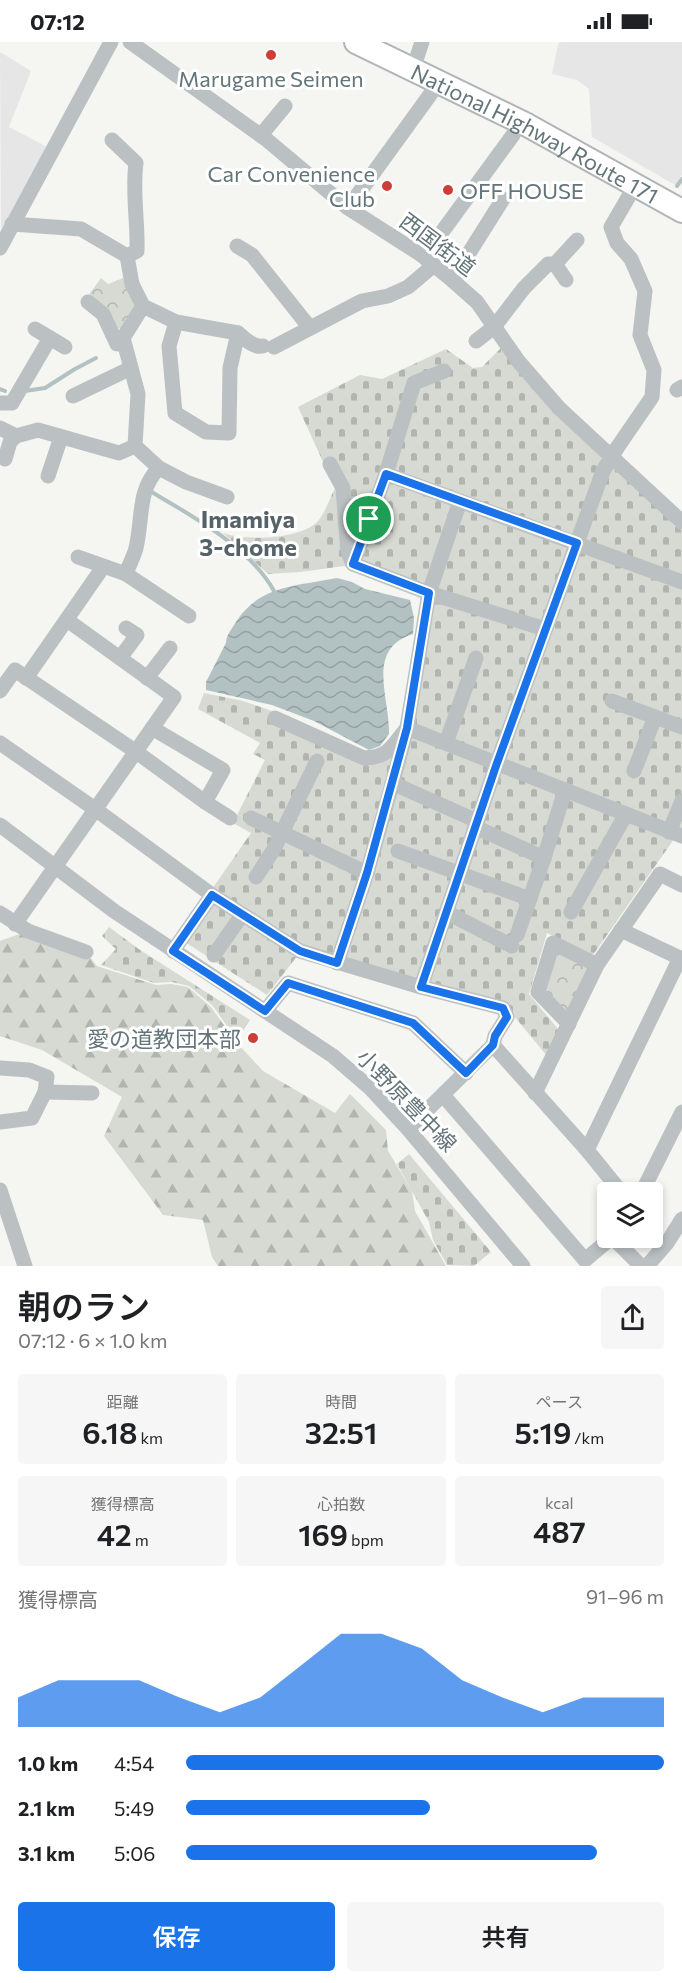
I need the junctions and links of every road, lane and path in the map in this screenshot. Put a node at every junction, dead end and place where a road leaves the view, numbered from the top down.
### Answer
1 (111, 42) edge
2 (130, 42) edge
3 (356, 42) edge
4 (422, 42) edge
5 (413, 69) junction
6 (440, 81) junction
7 (285, 106) dead end
8 (261, 135) junction
9 (513, 135) dead end
10 (112, 140) dead end
11 (636, 184) junction
12 (503, 200) dead end
13 (348, 208) junction
14 (682, 211) edge
15 (12, 224) junction
16 (577, 240) dead end
17 (237, 246) dead end
18 (0, 248) edge
19 (420, 254) junction
20 (127, 256) junction
21 (555, 264) junction
22 (434, 265) junction
23 (452, 280) junction
24 (566, 280) dead end
25 (88, 303) dead end
26 (143, 306) junction
27 (176, 322) junction
28 (494, 327) junction
29 (310, 328) junction
30 (35, 329) dead end
31 (238, 333) junction
32 (50, 338) junction
33 (123, 338) junction
34 (476, 341) dead end
35 (65, 347) dead end
36 (131, 368) junction
37 (444, 371) dead end
38 (73, 396) dead end
39 (0, 403) edge
40 (0, 428) edge
41 (16, 436) junction
42 (61, 436) junction
43 (135, 446) junction
44 (5, 459) dead end
45 (330, 464) dead end
46 (159, 468) junction
47 (386, 474) junction
48 (48, 476) dead end
49 (227, 497) dead end
50 (460, 501) junction
51 (682, 522) edge
52 (577, 543) junction
53 (78, 558) dead end
54 (353, 564) junction
55 (103, 567) junction
56 (126, 574) junction
57 (682, 582) edge
58 (429, 593) junction
59 (189, 615) dead end
60 (67, 620) junction
61 (126, 628) dead end
62 (545, 629) junction
63 (170, 648) dead end
64 (120, 658) junction
65 (476, 658) dead end
66 (26, 678) junction
67 (147, 678) junction
68 (0, 691) edge
69 (612, 701) dead end
70 (655, 717) junction
71 (275, 718) dead end
72 (682, 727) edge
73 (152, 728) junction
74 (407, 728) junction
75 (0, 743) edge
76 (446, 743) junction
77 (135, 751) junction
78 (317, 761) dead end
79 (497, 763) junction
80 (634, 771) dead end
81 (392, 783) junction
82 (565, 790) junction
83 (682, 801) edge
84 (205, 802) junction
85 (95, 809) junction
86 (626, 814) junction
87 (230, 818) dead end
88 (251, 818) dead end
89 (476, 824) junction
90 (0, 825) edge
91 (282, 833) junction
92 (676, 834) edge
93 (398, 851) dead end
94 (544, 858) junction
95 (54, 866) junction
96 (367, 873) junction
97 (459, 873) junction
98 (256, 877) dead end
99 (682, 885) edge
100 (212, 895) junction
101 (530, 899) junction
102 (446, 912) junction
103 (571, 912) dead end
104 (0, 913) edge
105 (242, 915) junction
106 (15, 924) junction
107 (621, 930) junction
108 (173, 951) junction
109 (86, 952) dead end
110 (214, 955) dead end
111 (681, 959) edge
112 (337, 963) junction
113 (597, 965) junction
114 (421, 987) junction
115 (265, 1011) junction
116 (569, 1024) junction
117 (493, 1045) junction
118 (0, 1068) edge
119 (466, 1073) junction
120 (45, 1092) junction
121 (92, 1093) dead end
122 (535, 1093) junction
123 (443, 1095) junction
124 (682, 1112) edge
125 (0, 1122) edge
126 (408, 1129) junction
127 (587, 1150) junction
128 (613, 1182) edge
129 (647, 1182) edge
130 (0, 1190) edge
131 (682, 1219) edge
132 (600, 1248) edge
133 (622, 1248) edge
134 (20, 1265) edge
135 (523, 1266) edge
136 (641, 1266) edge
137 (647, 1266) edge

1 - 15 street
2 - 8 street, 西国街道
3 - 5 highway, National Highway Route 171
4 - 5 street
5 - 6 highway, National Highway Route 171
6 - 11 highway, National Highway Route 171
6 - 13 street
7 - 8 street
8 - 13 street, 西国街道
9 - 19 street
10 - 20 street
11 - 14 highway, National Highway Route 171
11 - 52 street, bridge
12 - 23 street
13 - 19 street, 西国街道
15 - 18 street
15 - 20 street
16 - 21 street
17 - 29 street
19 - 22 street, 西国街道
20 - 26 street
21 - 24 street
21 - 28 street
22 - 23 street, 西国街道
22 - 29 street
23 - 28 street, 西国街道
25 - 33 street
26 - 27 street
26 - 33 street
27 - 31 street
27 - 31 street
28 - 34 street
28 - 51 street, 西国街道
29 - 31 street
30 - 32 street
32 - 35 street
32 - 39 street
33 - 36 street
36 - 38 street
36 - 43 street
37 - 47 street
40 - 41 street
41 - 42 street
41 - 44 street
42 - 43 street
42 - 48 street
43 - 46 street
45 - 54 street
46 - 49 street
46 - 56 street
47 - 50 street
47 - 54 street
50 - 52 street
50 - 58 street
52 - 57 street
52 - 62 street
53 - 55 street
54 - 58 street
55 - 56 street
55 - 60 street
56 - 59 street
58 - 62 street
58 - 74 street
60 - 64 street
60 - 66 street
61 - 64 street
62 - 79 street
63 - 67 street
64 - 67 street
65 - 76 street
66 - 68 street
66 - 77 street
67 - 73 street
69 - 70 street
70 - 72 street
70 - 80 street
71 - 74 street
73 - 77 street
73 - 84 street
74 - 76 street
74 - 81 street
75 - 85 street
76 - 79 street
77 - 84 street
77 - 85 street
78 - 91 street
79 - 82 street
79 - 89 street
81 - 89 street
81 - 96 street
82 - 86 street
82 - 94 street
83 - 92 street
84 - 87 street
85 - 95 street
85 - 100 street
86 - 92 street
86 - 103 street
88 - 91 street
89 - 94 street
89 - 97 street
90 - 95 street, 小野原豊中線
91 - 96 street
91 - 98 street
93 - 97 street
94 - 101 street
95 - 106 street
95 - 108 street, 小野原豊中線
96 - 112 street
97 - 101 street
97 - 102 street
99 - 107 street
100 - 105 street
100 - 108 street
101 - 102 street
102 - 114 street
104 - 106 street
105 - 110 street
105 - 112 street
106 - 109 street
107 - 111 street
107 - 113 street
108 - 115 street, 小野原豊中線
111 - 127 street
112 - 114 street
113 - 116 street
113 - 116 street
114 - 117 street
115 - 119 street
115 - 126 street, 小野原豊中線
116 - 122 street
117 - 119 street
117 - 122 street
118 - 120 street
119 - 123 street
120 - 121 street
120 - 125 street
122 - 127 street
123 - 126 street
123 - 132 street
124 - 129 street
126 - 135 street, 小野原豊中線
127 - 128 street
130 - 134 street
131 - 137 street
133 - 136 street

